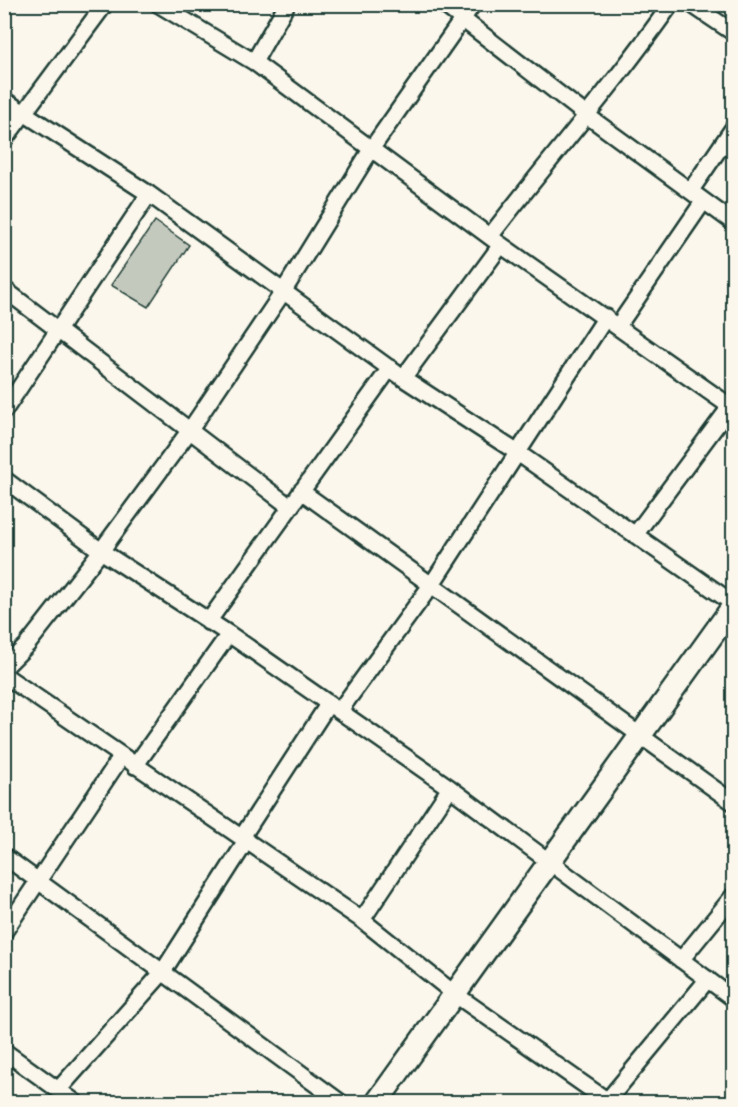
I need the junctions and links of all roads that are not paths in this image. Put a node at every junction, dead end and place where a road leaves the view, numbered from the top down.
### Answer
1 (105, 4) edge
2 (158, 4) edge
3 (287, 4) edge
4 (443, 4) edge
5 (474, 4) edge
6 (671, 4) edge
7 (691, 4) edge
8 (464, 19) junction
9 (734, 33) edge
10 (254, 62) junction
11 (4, 100) edge
12 (585, 114) junction
13 (25, 115) junction
14 (734, 127) edge
15 (4, 140) edge
16 (372, 148) junction
17 (691, 190) junction
18 (149, 194) junction
19 (704, 202) junction
20 (734, 223) edge
21 (496, 240) junction
22 (4, 289) edge
23 (283, 292) junction
24 (612, 322) junction
25 (58, 330) junction
26 (390, 368) junction
27 (403, 378) junction
28 (732, 408) edge
29 (4, 411) edge
30 (190, 430) junction
31 (518, 453) junction
32 (4, 479) edge
33 (301, 491) junction
34 (289, 506) junction
35 (635, 535) junction
36 (101, 551) junction
37 (432, 584) junction
38 (734, 605) edge
39 (208, 622) junction
40 (229, 634) junction
41 (4, 668) edge
42 (4, 675) edge
43 (334, 706) junction
44 (637, 736) junction
45 (121, 757) junction
46 (135, 766) junction
47 (450, 788) junction
48 (734, 803) edge
49 (244, 839) junction
50 (4, 856) edge
51 (550, 863) junction
52 (40, 880) junction
53 (734, 895) edge
54 (362, 920) junction
55 (4, 932) edge
56 (681, 960) junction
57 (162, 973) junction
58 (708, 980) junction
59 (456, 995) junction
60 (734, 999) edge
61 (4, 1051) edge
62 (589, 1097) edge
63 (68, 1098) edge
64 (340, 1102) edge
65 (377, 1102) edge
66 (608, 1102) edge

1 - 13 street
2 - 10 street
3 - 10 street
4 - 8 street
5 - 8 street
6 - 12 street
7 - 9 street
8 - 12 street
8 - 16 street
10 - 16 street
11 - 13 street
12 - 17 street
12 - 21 street
13 - 15 street
13 - 18 street
14 - 17 street
16 - 21 street
16 - 23 street
17 - 19 street
18 - 23 street
18 - 25 street
19 - 20 street
19 - 24 street
21 - 24 street
21 - 27 street
22 - 25 street
23 - 26 street
23 - 30 street
24 - 28 street
24 - 31 street
25 - 29 street
25 - 30 street
26 - 27 street
26 - 33 street
27 - 31 street
28 - 35 street
30 - 34 street
30 - 36 street
31 - 35 street
31 - 37 street
32 - 36 street
33 - 34 street
33 - 37 street
34 - 39 street
35 - 38 street
36 - 39 street
36 - 41 street
37 - 43 street
37 - 44 street
38 - 44 street
39 - 40 street
40 - 43 street
40 - 46 street
42 - 45 street
43 - 47 street
43 - 49 street
44 - 48 street
44 - 51 street
45 - 46 street
45 - 52 street
46 - 49 street
47 - 51 street
47 - 54 street
49 - 54 street
49 - 57 street
50 - 52 street
51 - 56 street
51 - 59 street
52 - 55 street
52 - 57 street
53 - 56 street
54 - 59 street
56 - 58 street
57 - 63 street
57 - 64 street
58 - 60 street
58 - 66 street
59 - 62 street
59 - 65 street
61 - 63 street
62 - 66 street

